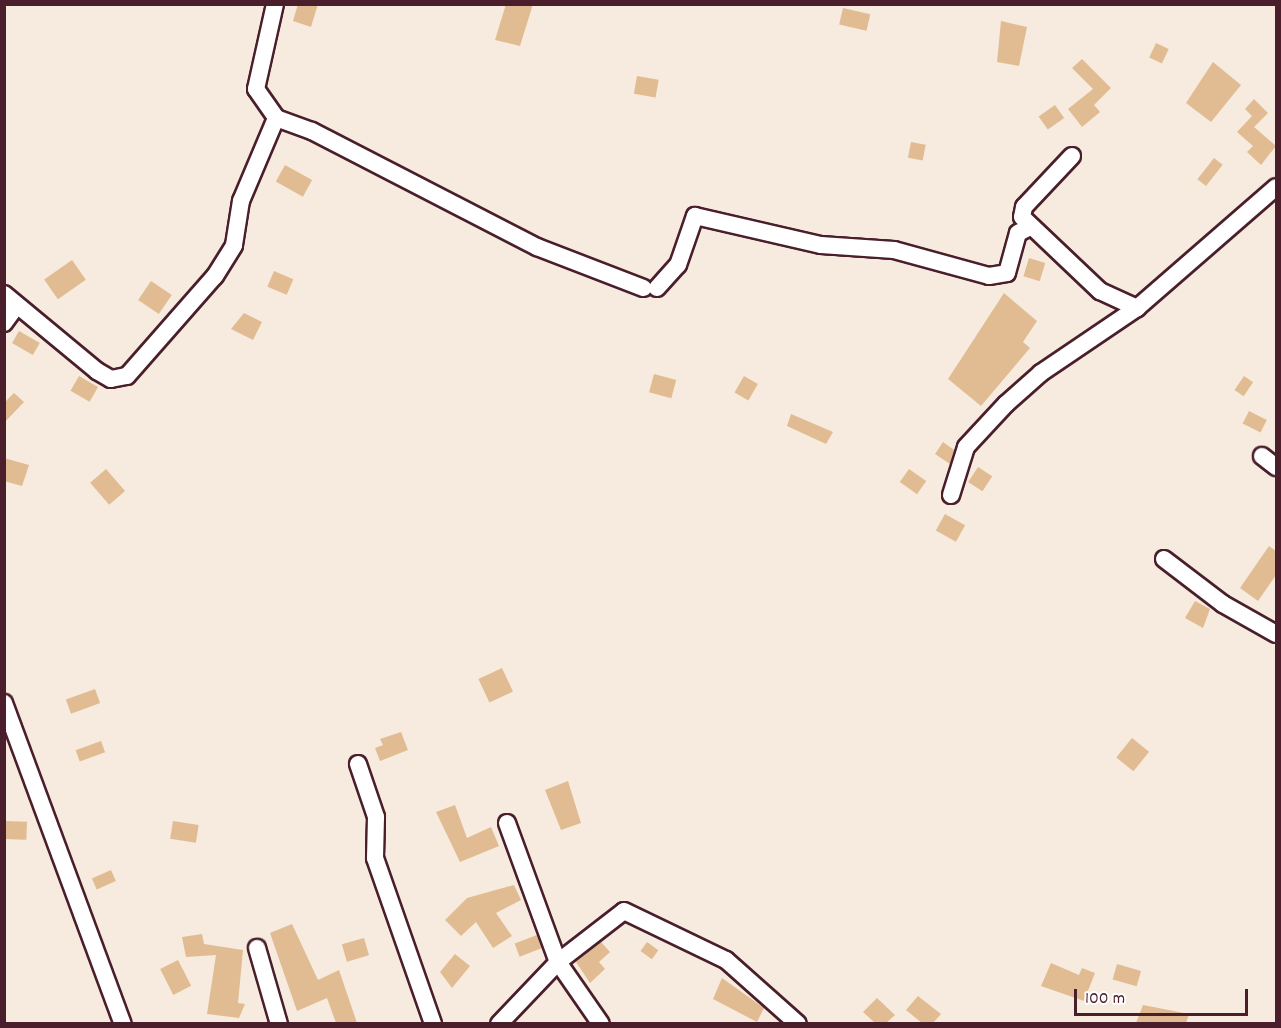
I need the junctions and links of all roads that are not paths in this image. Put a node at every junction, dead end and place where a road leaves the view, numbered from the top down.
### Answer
1 (275, 4) edge
2 (276, 118) junction
3 (1072, 156) dead end
4 (1276, 187) edge
5 (1028, 228) junction
6 (11, 300) edge
7 (1137, 308) junction
8 (4, 323) edge
9 (1262, 456) dead end
10 (1276, 467) edge
11 (951, 495) dead end
12 (1164, 559) dead end
13 (1276, 634) edge
14 (4, 703) edge
15 (358, 764) dead end
16 (507, 823) dead end
17 (257, 948) dead end
18 (558, 962) junction
19 (123, 1023) edge
20 (279, 1023) edge
21 (433, 1023) edge
22 (499, 1023) edge
23 (601, 1023) edge
24 (798, 1023) edge

1 - 2 street
2 - 5 street
2 - 6 street
3 - 5 street
4 - 7 street
5 - 7 street
6 - 8 street
7 - 11 street
9 - 10 street
12 - 13 street
14 - 19 street
15 - 21 street
16 - 18 street
17 - 20 street
18 - 22 street
18 - 23 street
18 - 24 street

